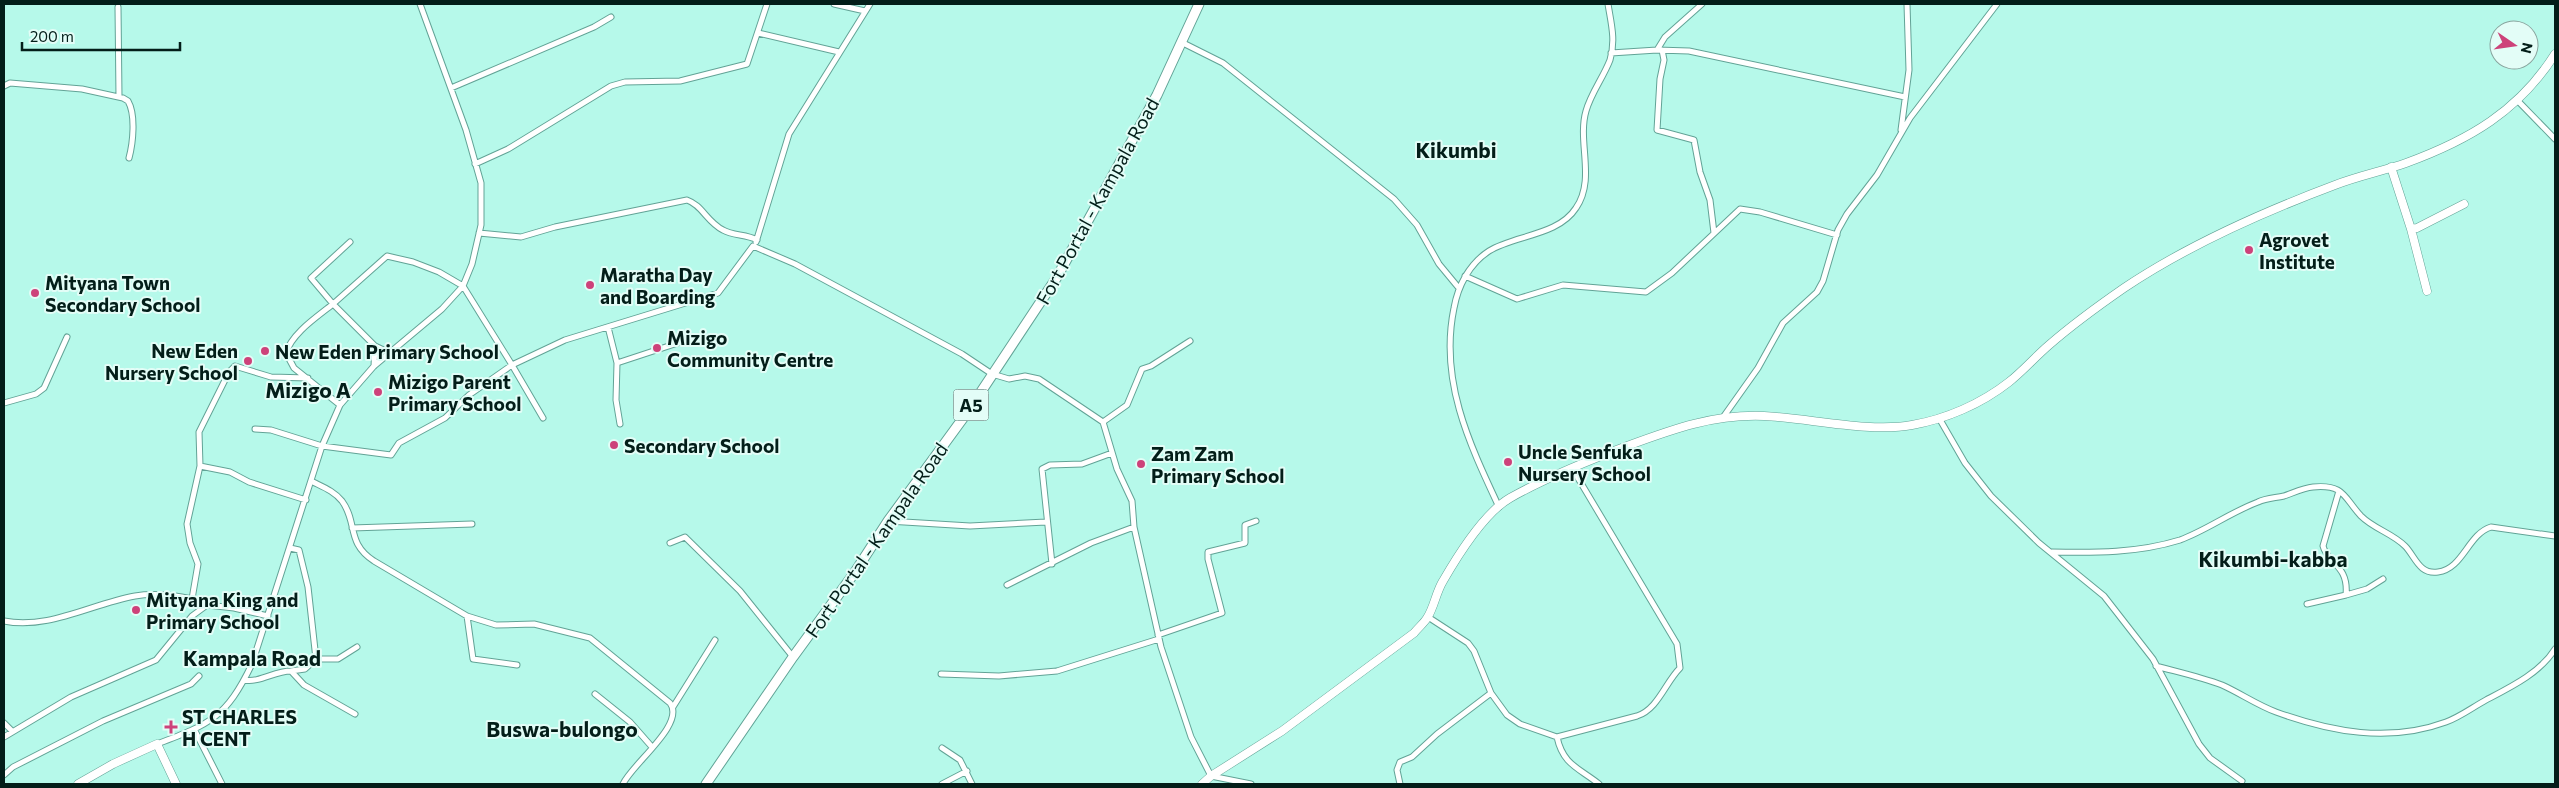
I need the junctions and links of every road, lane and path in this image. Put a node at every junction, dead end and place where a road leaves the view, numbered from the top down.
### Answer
1 (420, 4) edge
2 (767, 4) edge
3 (834, 4) edge
4 (870, 4) edge
5 (1199, 4) edge
6 (1608, 4) edge
7 (1702, 4) edge
8 (1907, 4) edge
9 (1997, 4) edge
10 (118, 7) dead end
11 (865, 11) junction
12 (611, 17) dead end
13 (758, 33) junction
14 (1183, 43) junction
15 (1660, 50) junction
16 (839, 52) junction
17 (1611, 53) junction
18 (2555, 54) edge
19 (4, 86) edge
20 (451, 88) junction
21 (119, 97) junction
22 (1906, 97) junction
23 (2518, 101) junction
24 (1901, 132) junction
25 (2555, 139) edge
26 (129, 158) dead end
27 (475, 164) junction
28 (2391, 167) junction
29 (2464, 204) dead end
30 (2411, 229) junction
31 (1714, 233) junction
32 (479, 234) junction
33 (1837, 235) junction
34 (757, 240) junction
35 (350, 242) dead end
36 (753, 246) junction
37 (1465, 276) junction
38 (463, 286) junction
39 (1458, 287) junction
40 (2427, 291) dead end
41 (333, 304) junction
42 (608, 327) junction
43 (67, 337) dead end
44 (693, 338) dead end
45 (1190, 341) dead end
46 (375, 346) junction
47 (390, 353) junction
48 (617, 363) junction
49 (512, 365) junction
50 (374, 366) junction
51 (992, 374) junction
52 (308, 378) junction
53 (4, 403) edge
54 (340, 405) junction
55 (1724, 416) junction
56 (543, 418) dead end
57 (1938, 418) junction
58 (1103, 422) junction
59 (620, 424) dead end
60 (255, 429) dead end
61 (322, 446) junction
62 (1112, 453) junction
63 (200, 466) junction
64 (1572, 468) junction
65 (312, 482) junction
66 (2339, 491) junction
67 (306, 500) junction
68 (1498, 507) junction
69 (888, 521) junction
70 (1256, 521) dead end
71 (1046, 522) junction
72 (472, 524) dead end
73 (1134, 527) junction
74 (352, 528) junction
75 (2555, 536) edge
76 (670, 543) dead end
77 (290, 548) junction
78 (2052, 552) junction
79 (1052, 564) junction
80 (2383, 580) dead end
81 (1007, 585) dead end
82 (2346, 595) junction
83 (192, 599) junction
84 (2307, 604) dead end
85 (207, 605) junction
86 (268, 616) junction
87 (467, 616) junction
88 (1428, 617) junction
89 (4, 621) edge
90 (1159, 637) junction
91 (715, 640) dead end
92 (357, 647) dead end
93 (2555, 649) edge
94 (793, 657) junction
95 (316, 659) junction
96 (517, 665) dead end
97 (2156, 666) junction
98 (291, 671) junction
99 (941, 674) dead end
100 (199, 676) dead end
101 (244, 680) junction
102 (1491, 693) junction
103 (595, 694) dead end
104 (673, 707) junction
105 (356, 714) dead end
106 (4, 722) edge
107 (194, 729) junction
108 (12, 731) junction
109 (4, 737) edge
110 (1556, 737) junction
111 (157, 744) junction
112 (652, 747) junction
113 (942, 748) dead end
114 (967, 771) junction
115 (4, 775) edge
116 (1211, 776) junction
117 (2242, 781) dead end
118 (78, 784) edge
119 (176, 784) edge
120 (222, 784) edge
121 (623, 784) edge
122 (706, 784) edge
123 (942, 784) edge
124 (972, 784) edge
125 (1202, 784) edge
126 (1251, 784) edge
127 (1400, 784) edge
128 (1599, 784) edge

1 - 20 street
2 - 13 street
3 - 11 street
4 - 11 street
5 - 14 main road, Fort Portal - Kampala Road / A5
6 - 17 street
7 - 15 street
8 - 22 street
9 - 24 street
10 - 21 street
11 - 16 street
12 - 20 street
13 - 16 street
13 - 27 street
14 - 39 street
14 - 51 main road, Fort Portal - Kampala Road / A5
15 - 17 street
15 - 22 street
15 - 31 street
16 - 34 street
17 - 37 street
18 - 23 street
19 - 21 street
20 - 27 street
21 - 26 street
22 - 24 street
23 - 25 street
23 - 28 street
24 - 33 street
27 - 32 street
28 - 30 street
28 - 57 street
29 - 30 street
30 - 40 street
31 - 33 street
31 - 37 street
32 - 34 street
32 - 38 street
33 - 55 street
34 - 36 street
35 - 41 street
36 - 42 street
36 - 51 street
37 - 39 street
38 - 41 street
38 - 47 street
38 - 49 street
39 - 68 street
41 - 46 street
41 - 52 street
42 - 48 street
42 - 49 street
43 - 53 street
44 - 48 street
45 - 58 street
46 - 47 street
46 - 50 street
47 - 50 street
48 - 59 street
49 - 56 street
49 - 61 street
50 - 54 street
51 - 58 street
51 - 69 main road, Fort Portal - Kampala Road / A5
52 - 54 street
52 - 63 street
54 - 61 street
55 - 57 street
55 - 64 street
57 - 78 street
58 - 62 street
60 - 61 street
61 - 65 street
62 - 71 street
62 - 73 street
63 - 67 street
63 - 83 street
64 - 68 street
64 - 110 street
65 - 67 street
65 - 74 street
66 - 75 street
66 - 78 street
66 - 82 street
67 - 77 street
68 - 88 street
69 - 71 street
69 - 94 main road, Fort Portal - Kampala Road / A5
70 - 90 street
71 - 79 street
72 - 74 street
73 - 79 street
73 - 90 street
74 - 87 street
76 - 94 street
77 - 86 street
77 - 95 street
78 - 97 street
79 - 81 street
80 - 82 street
82 - 84 street
83 - 85 street
83 - 89 street
85 - 86 street
85 - 108 street
86 - 101 street
87 - 96 street
87 - 104 street
88 - 102 street
88 - 116 street
90 - 99 street
90 - 116 street
91 - 104 street
92 - 95 street
93 - 97 street
94 - 122 main road, Fort Portal - Kampala Road / A5
95 - 98 street
97 - 117 street
98 - 101 street
98 - 105 street
100 - 115 street
101 - 107 street
102 - 110 street
102 - 127 street
103 - 112 street
104 - 112 street
106 - 108 street
107 - 111 street
107 - 120 street
108 - 109 street
110 - 128 street
111 - 118 street
111 - 119 street
112 - 121 street
113 - 114 street
114 - 123 street
114 - 124 street
116 - 125 street
116 - 126 street

